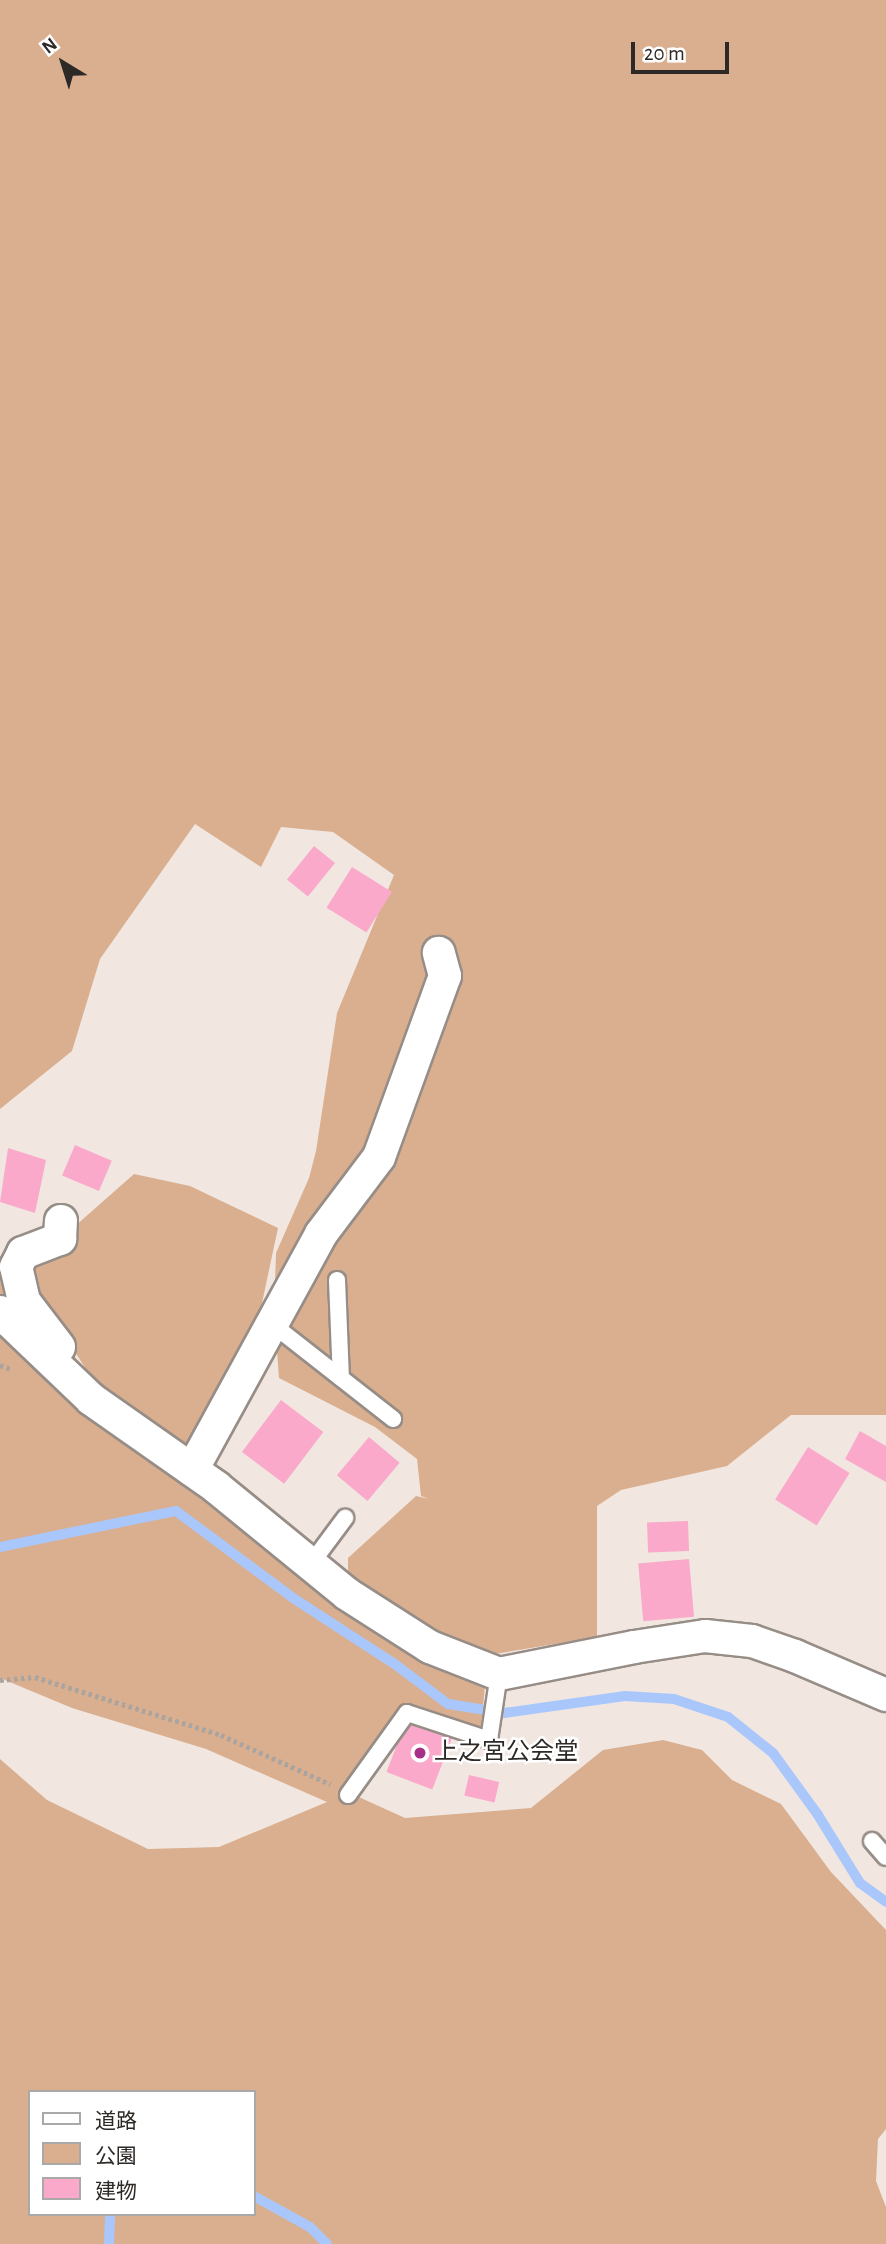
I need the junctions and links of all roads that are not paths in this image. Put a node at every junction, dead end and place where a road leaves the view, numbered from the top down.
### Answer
1 (439, 953) dead end
2 (61, 1221) dead end
3 (337, 1280) dead end
4 (0, 1312) edge
5 (272, 1324) junction
6 (341, 1378) junction
7 (90, 1399) junction
8 (393, 1419) dead end
9 (192, 1469) junction
10 (345, 1518) dead end
11 (310, 1565) junction
12 (497, 1687) junction
13 (886, 1695) edge
14 (348, 1795) road end
15 (872, 1841) dead end
16 (886, 1857) edge

1 - 5 street
2 - 7 street
3 - 6 lane
4 - 7 street
5 - 6 lane
5 - 9 street
6 - 8 lane
7 - 9 street
9 - 11 street
10 - 11 lane
11 - 12 street
12 - 13 street
12 - 14 lane
15 - 16 lane

